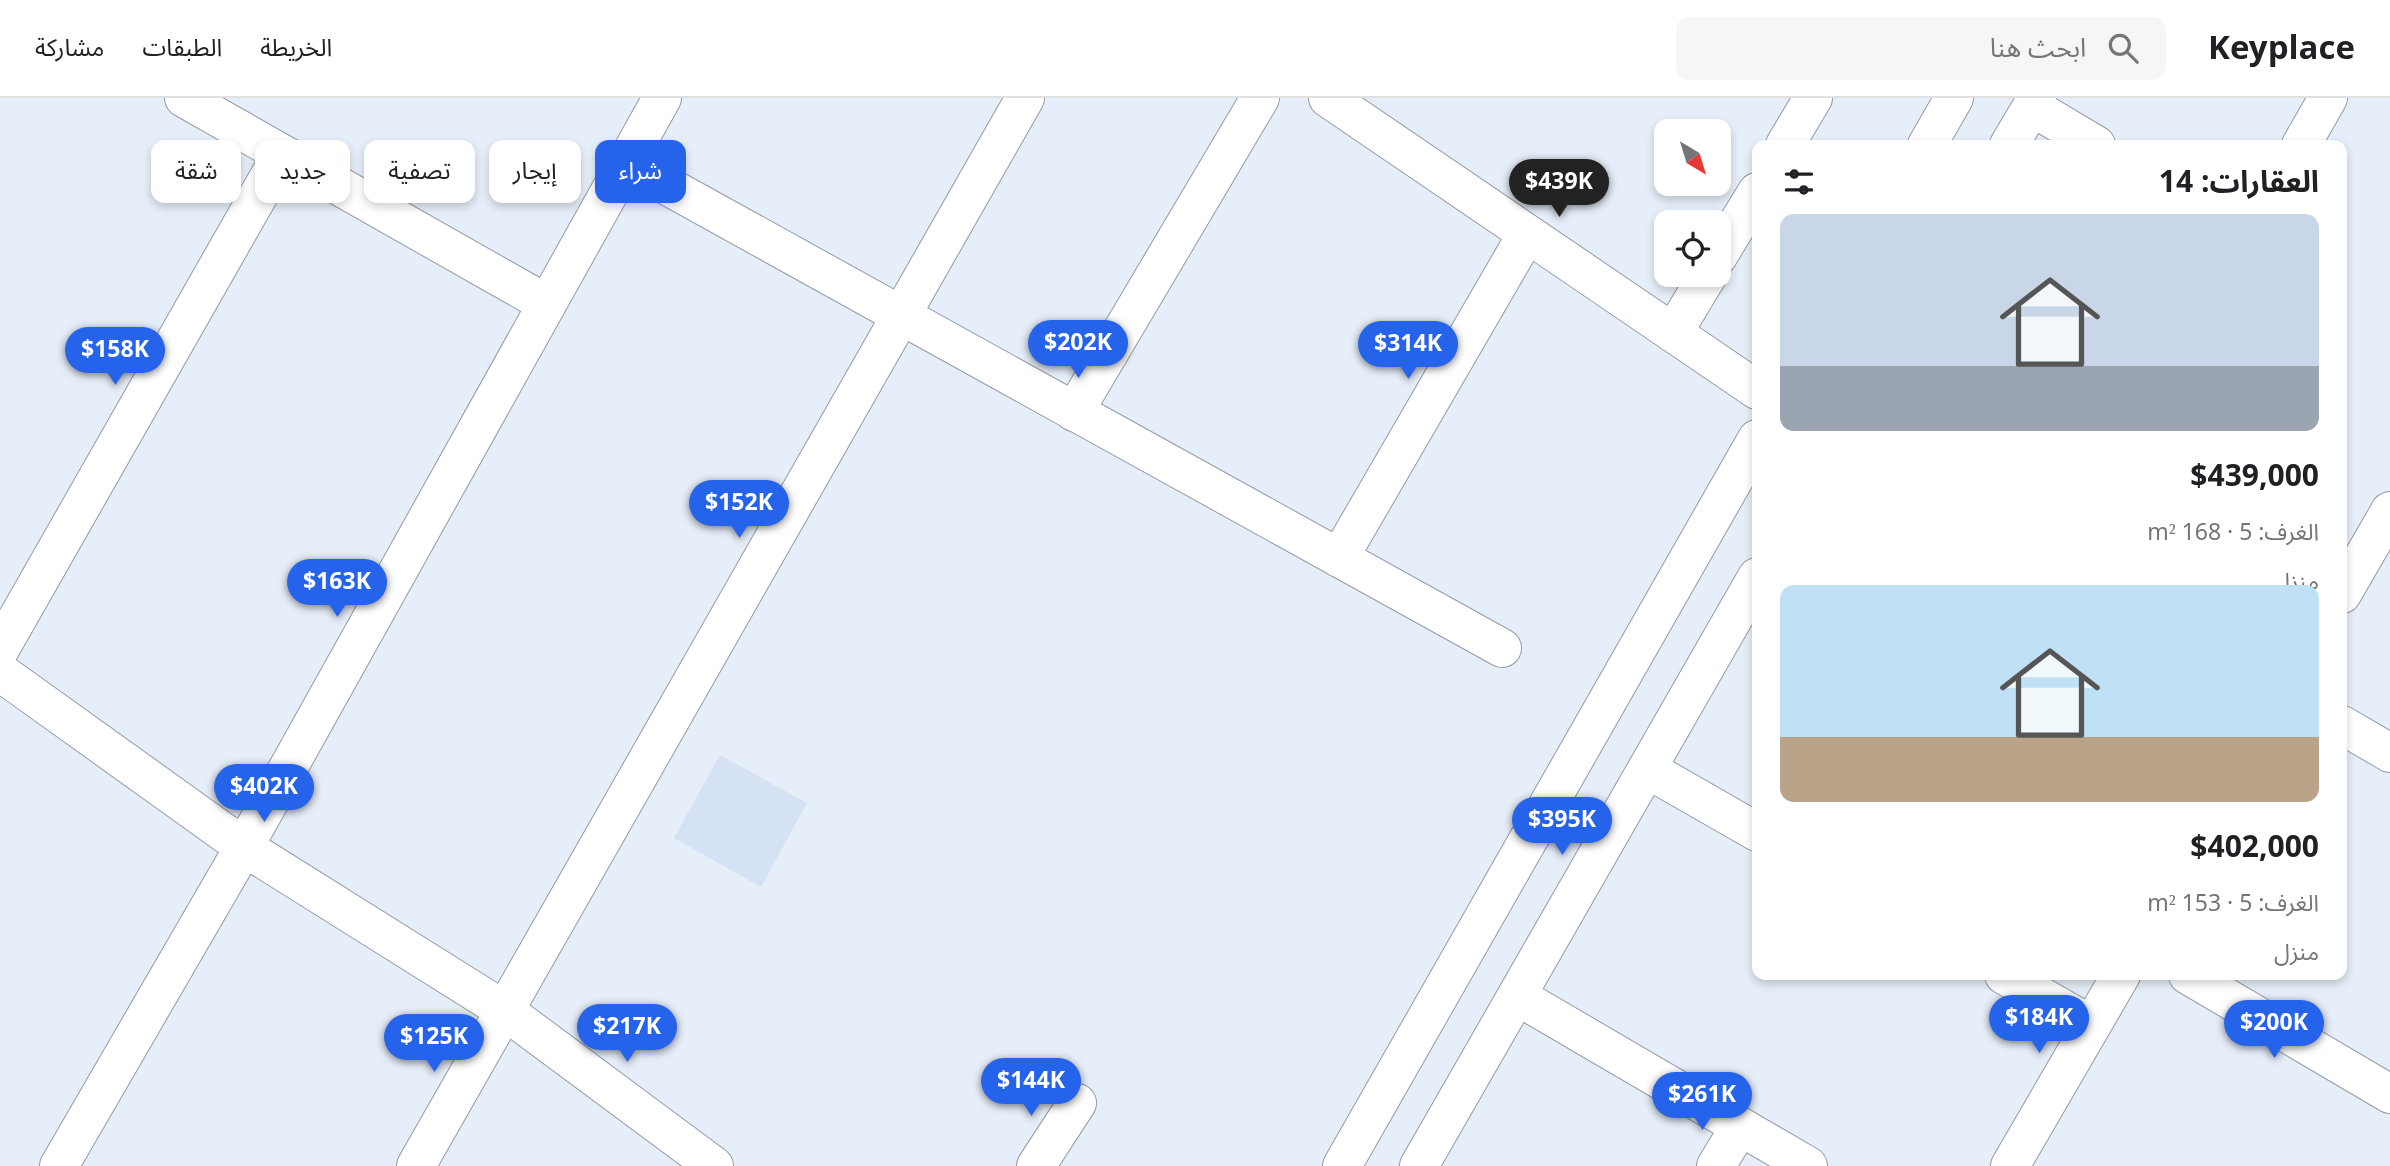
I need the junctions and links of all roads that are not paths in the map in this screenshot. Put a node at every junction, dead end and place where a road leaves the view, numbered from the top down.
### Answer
1 (184, 98) edge
2 (662, 98) edge
3 (1025, 98) edge
4 (1259, 98) edge
5 (1328, 98) edge
6 (1813, 98) edge
7 (1954, 98) edge
8 (2328, 98) edge
9 (2035, 102) edge
10 (258, 140) edge
11 (639, 140) edge
12 (1788, 140) edge
13 (1930, 140) edge
14 (2012, 140) edge
15 (2089, 140) edge
16 (2304, 140) edge
17 (350, 192) edge
18 (686, 196) edge
19 (1752, 200) edge
20 (255, 201) edge
21 (604, 203) edge
22 (1527, 233) junction
23 (1731, 235) edge
24 (1701, 287) edge
25 (547, 304) junction
26 (901, 316) junction
27 (1673, 333) junction
28 (1752, 387) edge
29 (1074, 412) junction
30 (1752, 448) edge
31 (2390, 511) edge
32 (1339, 558) junction
33 (2347, 585) edge
34 (1752, 586) edge
35 (1502, 648) dead end
36 (0, 649) edge
37 (0, 672) edge
38 (2347, 728) edge
39 (2390, 753) edge
40 (1647, 769) junction
41 (1752, 829) edge
42 (244, 847) junction
43 (2013, 980) edge
44 (2117, 980) edge
45 (2196, 980) edge
46 (1517, 996) junction
47 (504, 1010) junction
48 (2091, 1025) junction
49 (2390, 1094) edge
50 (1077, 1103) dead end
51 (1739, 1128) junction
52 (59, 1166) edge
53 (415, 1166) edge
54 (714, 1166) edge
55 (1036, 1166) edge
56 (1342, 1166) edge
57 (1419, 1166) edge
58 (1716, 1166) edge
59 (1808, 1166) edge
60 (2010, 1166) edge

1 - 10 street
2 - 11 street
3 - 26 street
4 - 29 street
5 - 22 street
6 - 12 street
7 - 13 street
8 - 16 street
9 - 14 street
9 - 15 street
17 - 25 street
18 - 26 street
19 - 23 street
20 - 36 street
21 - 25 street
22 - 27 street
22 - 32 street
24 - 27 street
25 - 42 street
26 - 29 street
26 - 47 street
27 - 28 street
29 - 32 street
30 - 56 street
31 - 33 street
32 - 35 street
34 - 40 street
37 - 42 street
38 - 39 street
40 - 41 street
40 - 46 street
42 - 47 street
42 - 52 street
43 - 48 street
44 - 48 street
45 - 49 street
46 - 51 street
46 - 57 street
47 - 53 street
47 - 54 street
48 - 60 street
50 - 55 street
51 - 58 street
51 - 59 street

